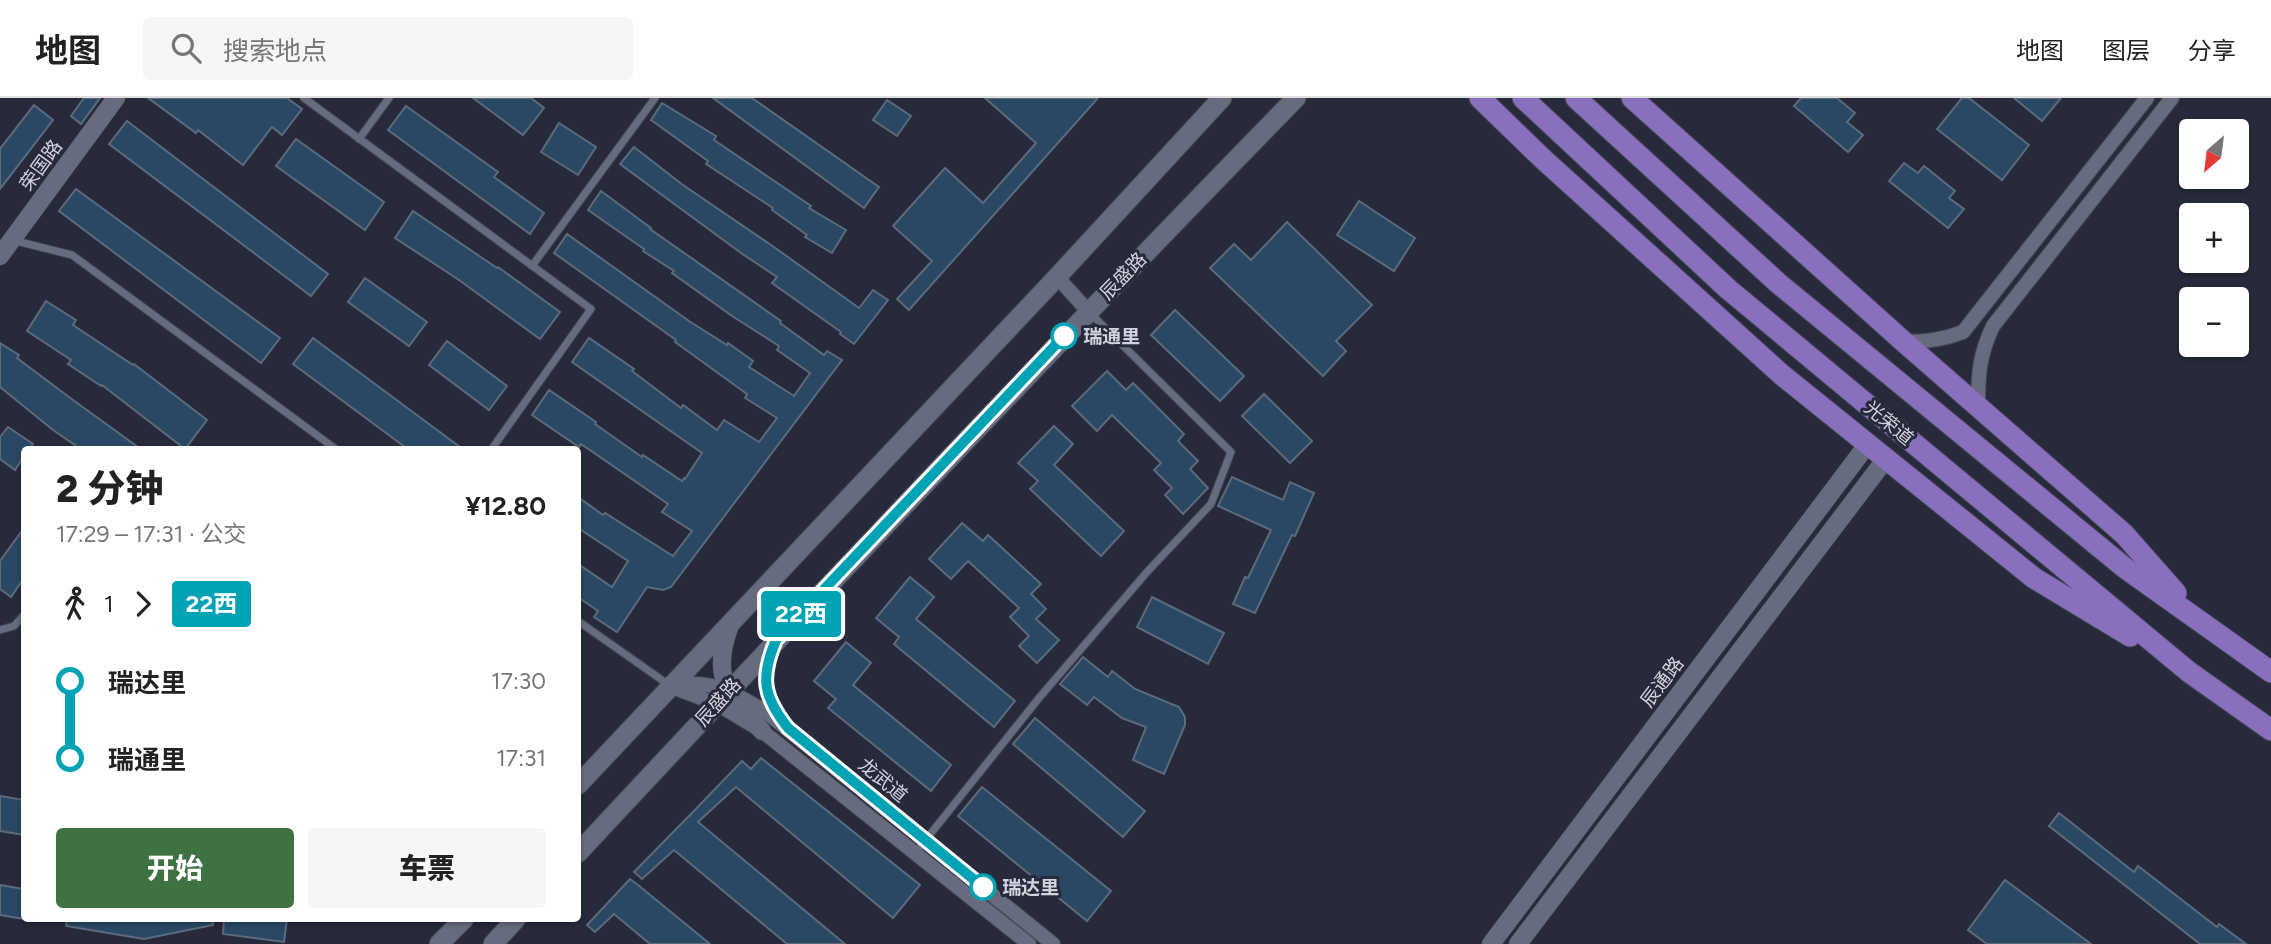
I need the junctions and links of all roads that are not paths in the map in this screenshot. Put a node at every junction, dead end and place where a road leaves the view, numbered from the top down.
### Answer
1 (116, 98) edge
2 (304, 98) edge
3 (389, 98) edge
4 (655, 98) edge
5 (1222, 98) edge
6 (1296, 98) edge
7 (1480, 98) edge
8 (1523, 98) edge
9 (1576, 98) edge
10 (1632, 98) edge
11 (2147, 98) edge
12 (2172, 98) edge
13 (359, 139) junction
14 (6, 239) edge
15 (0, 256) edge
16 (533, 266) junction
17 (1057, 277) junction
18 (1088, 311) junction
19 (1904, 342) junction
20 (1978, 408) junction
21 (1867, 445) junction
22 (332, 446) edge
23 (494, 446) edge
24 (1885, 460) junction
25 (21, 618) edge
26 (731, 622) junction
27 (581, 623) edge
28 (2203, 624) junction
29 (0, 630) edge
30 (776, 640) junction
31 (2189, 672) junction
32 (2271, 672) edge
33 (671, 687) junction
34 (723, 697) junction
35 (788, 728) junction
36 (2271, 730) edge
37 (762, 731) joint
38 (581, 782) edge
39 (921, 847) junction
40 (581, 850) edge
41 (461, 922) edge
42 (513, 922) edge
43 (1050, 943) edge
44 (439, 944) edge
45 (493, 944) edge
46 (1029, 944) edge
47 (1491, 944) edge
48 (1518, 944) edge

1 - 14 street, 荣国路
2 - 13 lane
3 - 13 lane
4 - 16 lane
5 - 17 main road
6 - 18 main road, 辰盛路
7 - 21 main road
8 - 31 main road, 光荣道
9 - 28 main road, 光荣道
10 - 19 main road
11 - 19 street
12 - 20 street
13 - 16 lane
14 - 15 street, 荣国路
14 - 22 lane
16 - 23 lane
17 - 18 street
17 - 26 main road
18 - 30 main road, 辰盛路
18 - 39 lane
19 - 20 main road
20 - 28 main road
21 - 24 main road
21 - 47 street, 辰通路
24 - 31 main road
24 - 48 street
25 - 29 lane
26 - 33 main road
26 - 34 street
27 - 33 lane
28 - 32 main road, 光荣道
30 - 34 main road, 辰盛路
30 - 35 street
31 - 36 main road, 光荣道
33 - 34 street, 龙武道
33 - 38 main road
34 - 35 street, 龙武道
34 - 37 street
34 - 40 main road, 辰盛路
35 - 39 street, 龙武道
37 - 39 street
39 - 43 street, 龙武道
39 - 46 street
41 - 44 main road
42 - 45 main road

